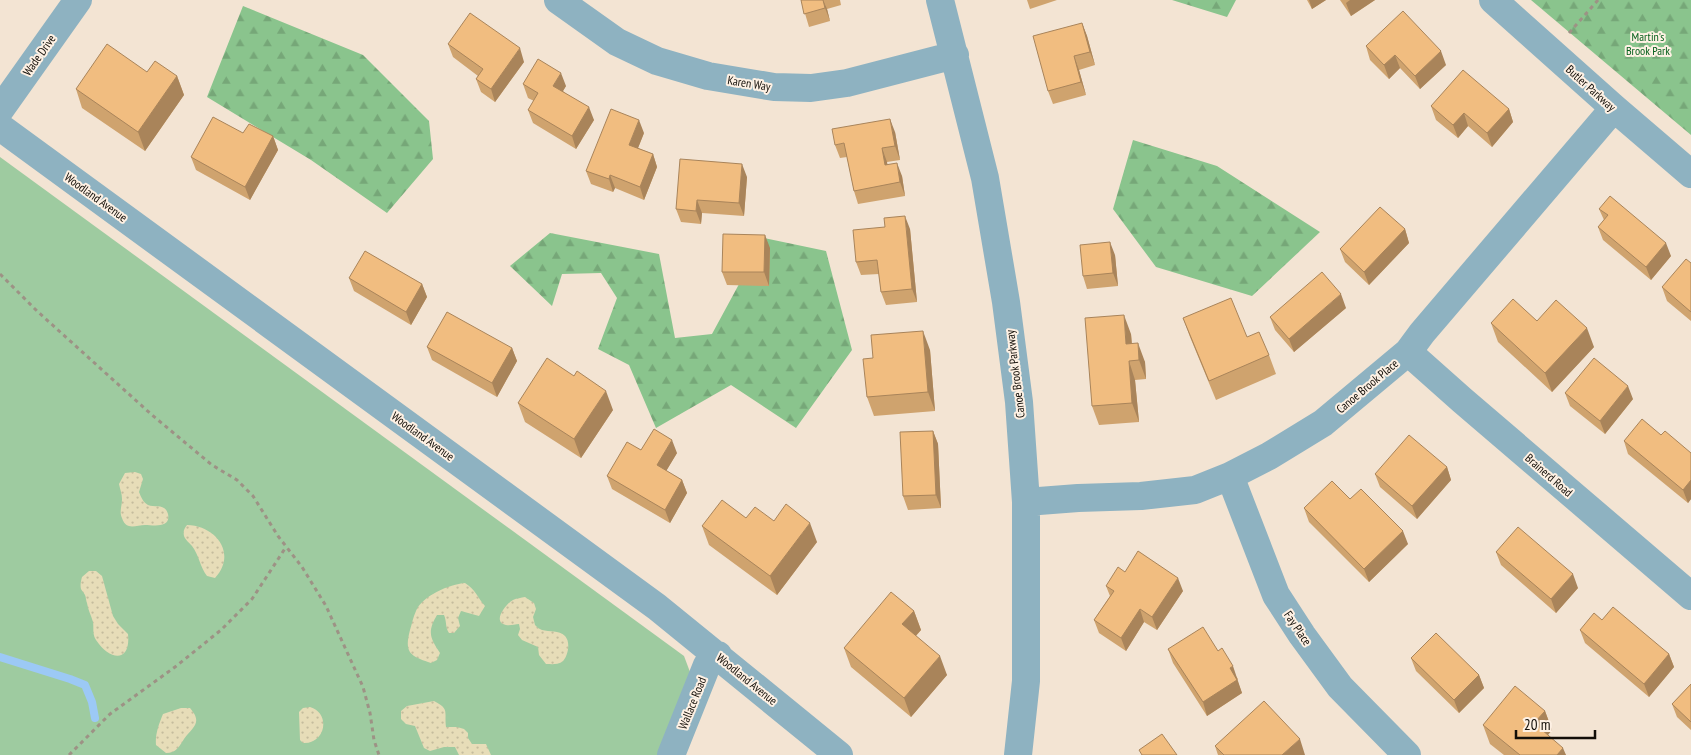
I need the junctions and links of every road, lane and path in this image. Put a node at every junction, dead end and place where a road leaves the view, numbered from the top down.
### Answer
1 (78, 0) edge
2 (558, 0) edge
3 (940, 0) edge
4 (1493, 0) edge
5 (1598, 0) edge
6 (1551, 53) junction
7 (955, 56) junction
8 (1614, 108) junction
9 (0, 110) edge
10 (0, 126) edge
11 (1691, 174) edge
12 (0, 274) edge
13 (1408, 352) junction
14 (1230, 476) junction
15 (1026, 502) junction
16 (286, 547) junction
17 (1691, 596) edge
18 (718, 655) junction
19 (69, 755) edge
20 (379, 755) edge
21 (671, 755) edge
22 (839, 755) edge
23 (1018, 755) edge
24 (1406, 755) edge

1 - 9 street, Wade Drive
2 - 7 street, Karen Way
3 - 7 street, Canoe Brook Parkway
4 - 6 street, Butler Parkway
5 - 6 path
6 - 8 street, Butler Parkway
7 - 15 street, Canoe Brook Parkway
8 - 11 street, Butler Parkway
8 - 13 street, Canoe Brook Place
10 - 18 street, Woodland Avenue
12 - 16 path
13 - 14 street, Canoe Brook Place
13 - 17 street, Brainerd Road
14 - 15 street, Canoe Brook Place
14 - 24 street, Fay Place
15 - 23 street, Canoe Brook Parkway
16 - 19 path
16 - 20 path
18 - 21 street, Wallace Road
18 - 22 street, Woodland Avenue

